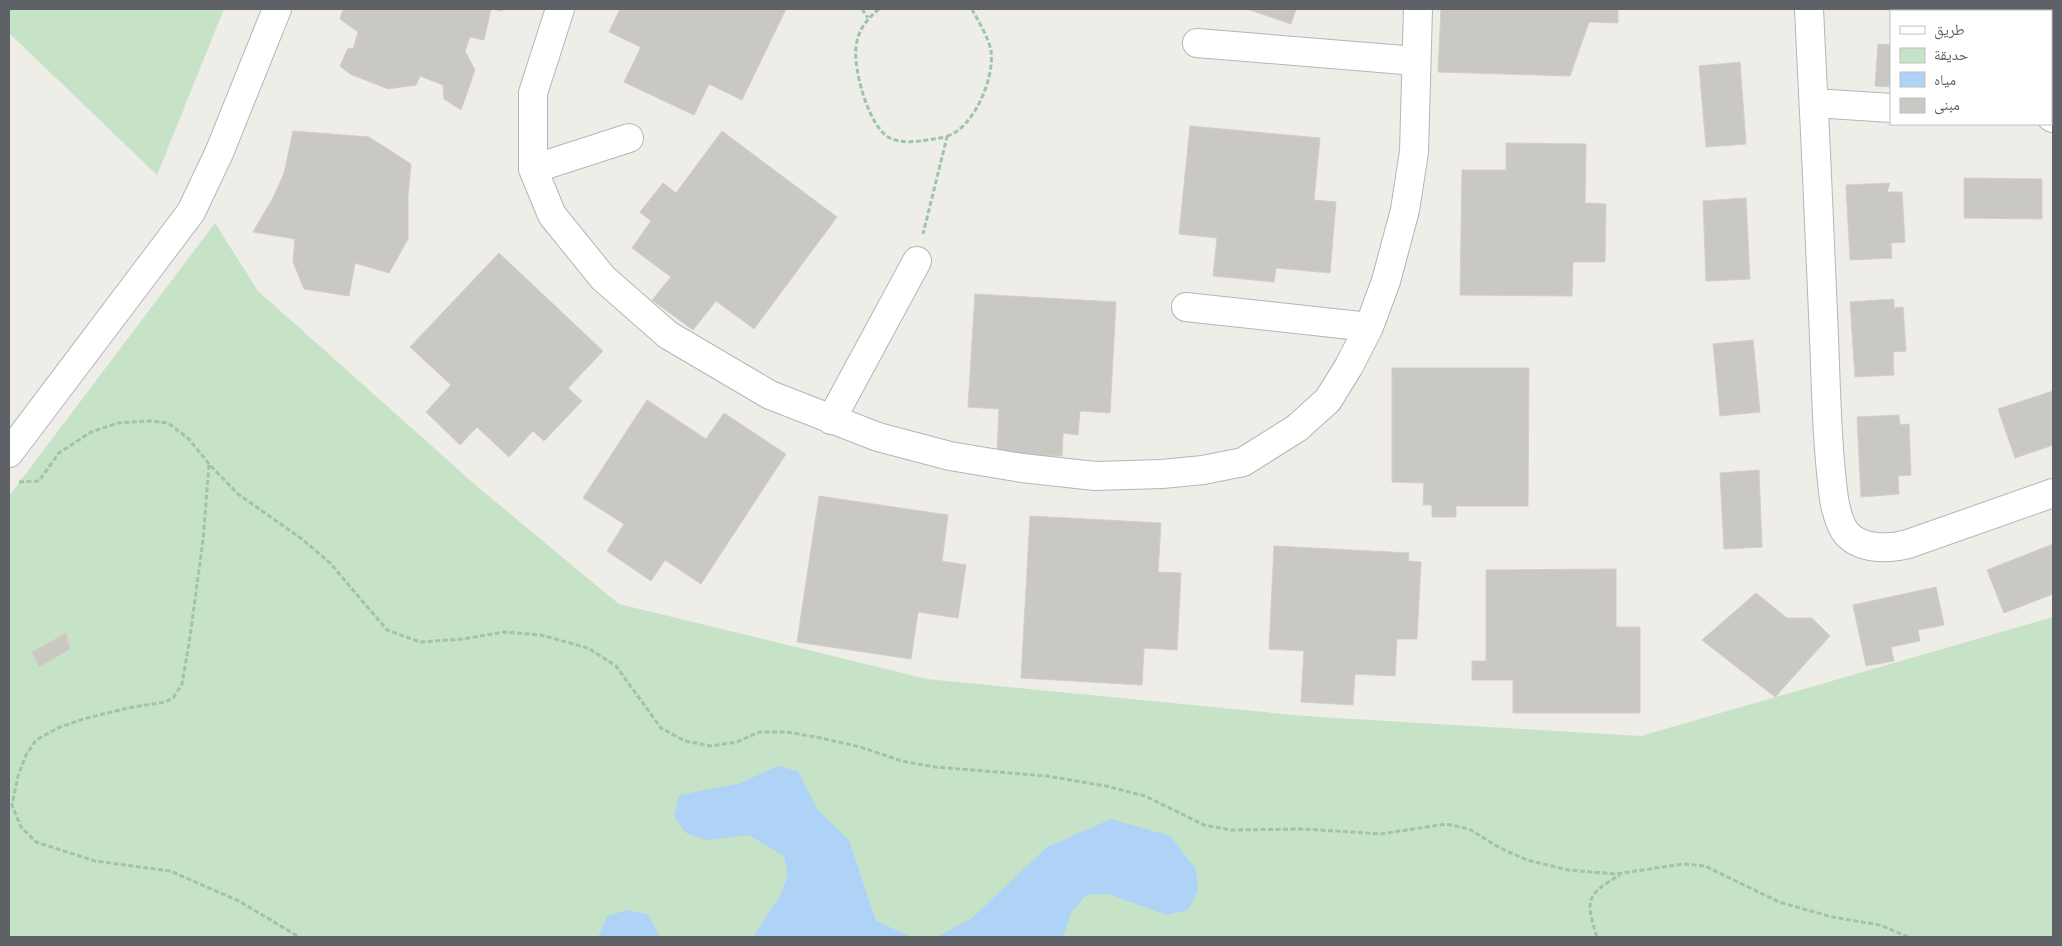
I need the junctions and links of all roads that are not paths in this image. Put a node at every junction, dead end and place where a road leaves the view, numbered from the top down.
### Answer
1 (277, 9) edge
2 (560, 9) edge
3 (1418, 9) edge
4 (1809, 9) edge
5 (1197, 43) dead end
6 (1416, 61) junction
7 (1814, 103) junction
8 (1890, 108) edge
9 (630, 138) dead end
10 (533, 169) junction
11 (917, 261) road end
12 (1186, 307) dead end
13 (1369, 327) junction
14 (832, 420) junction
15 (9, 453) edge
16 (2053, 493) edge

1 - 15 street
2 - 10 street
3 - 6 street
4 - 7 street
5 - 6 street
6 - 13 street
7 - 8 street
7 - 16 street
9 - 10 street
10 - 14 street
11 - 14 street
12 - 13 street
13 - 14 street

